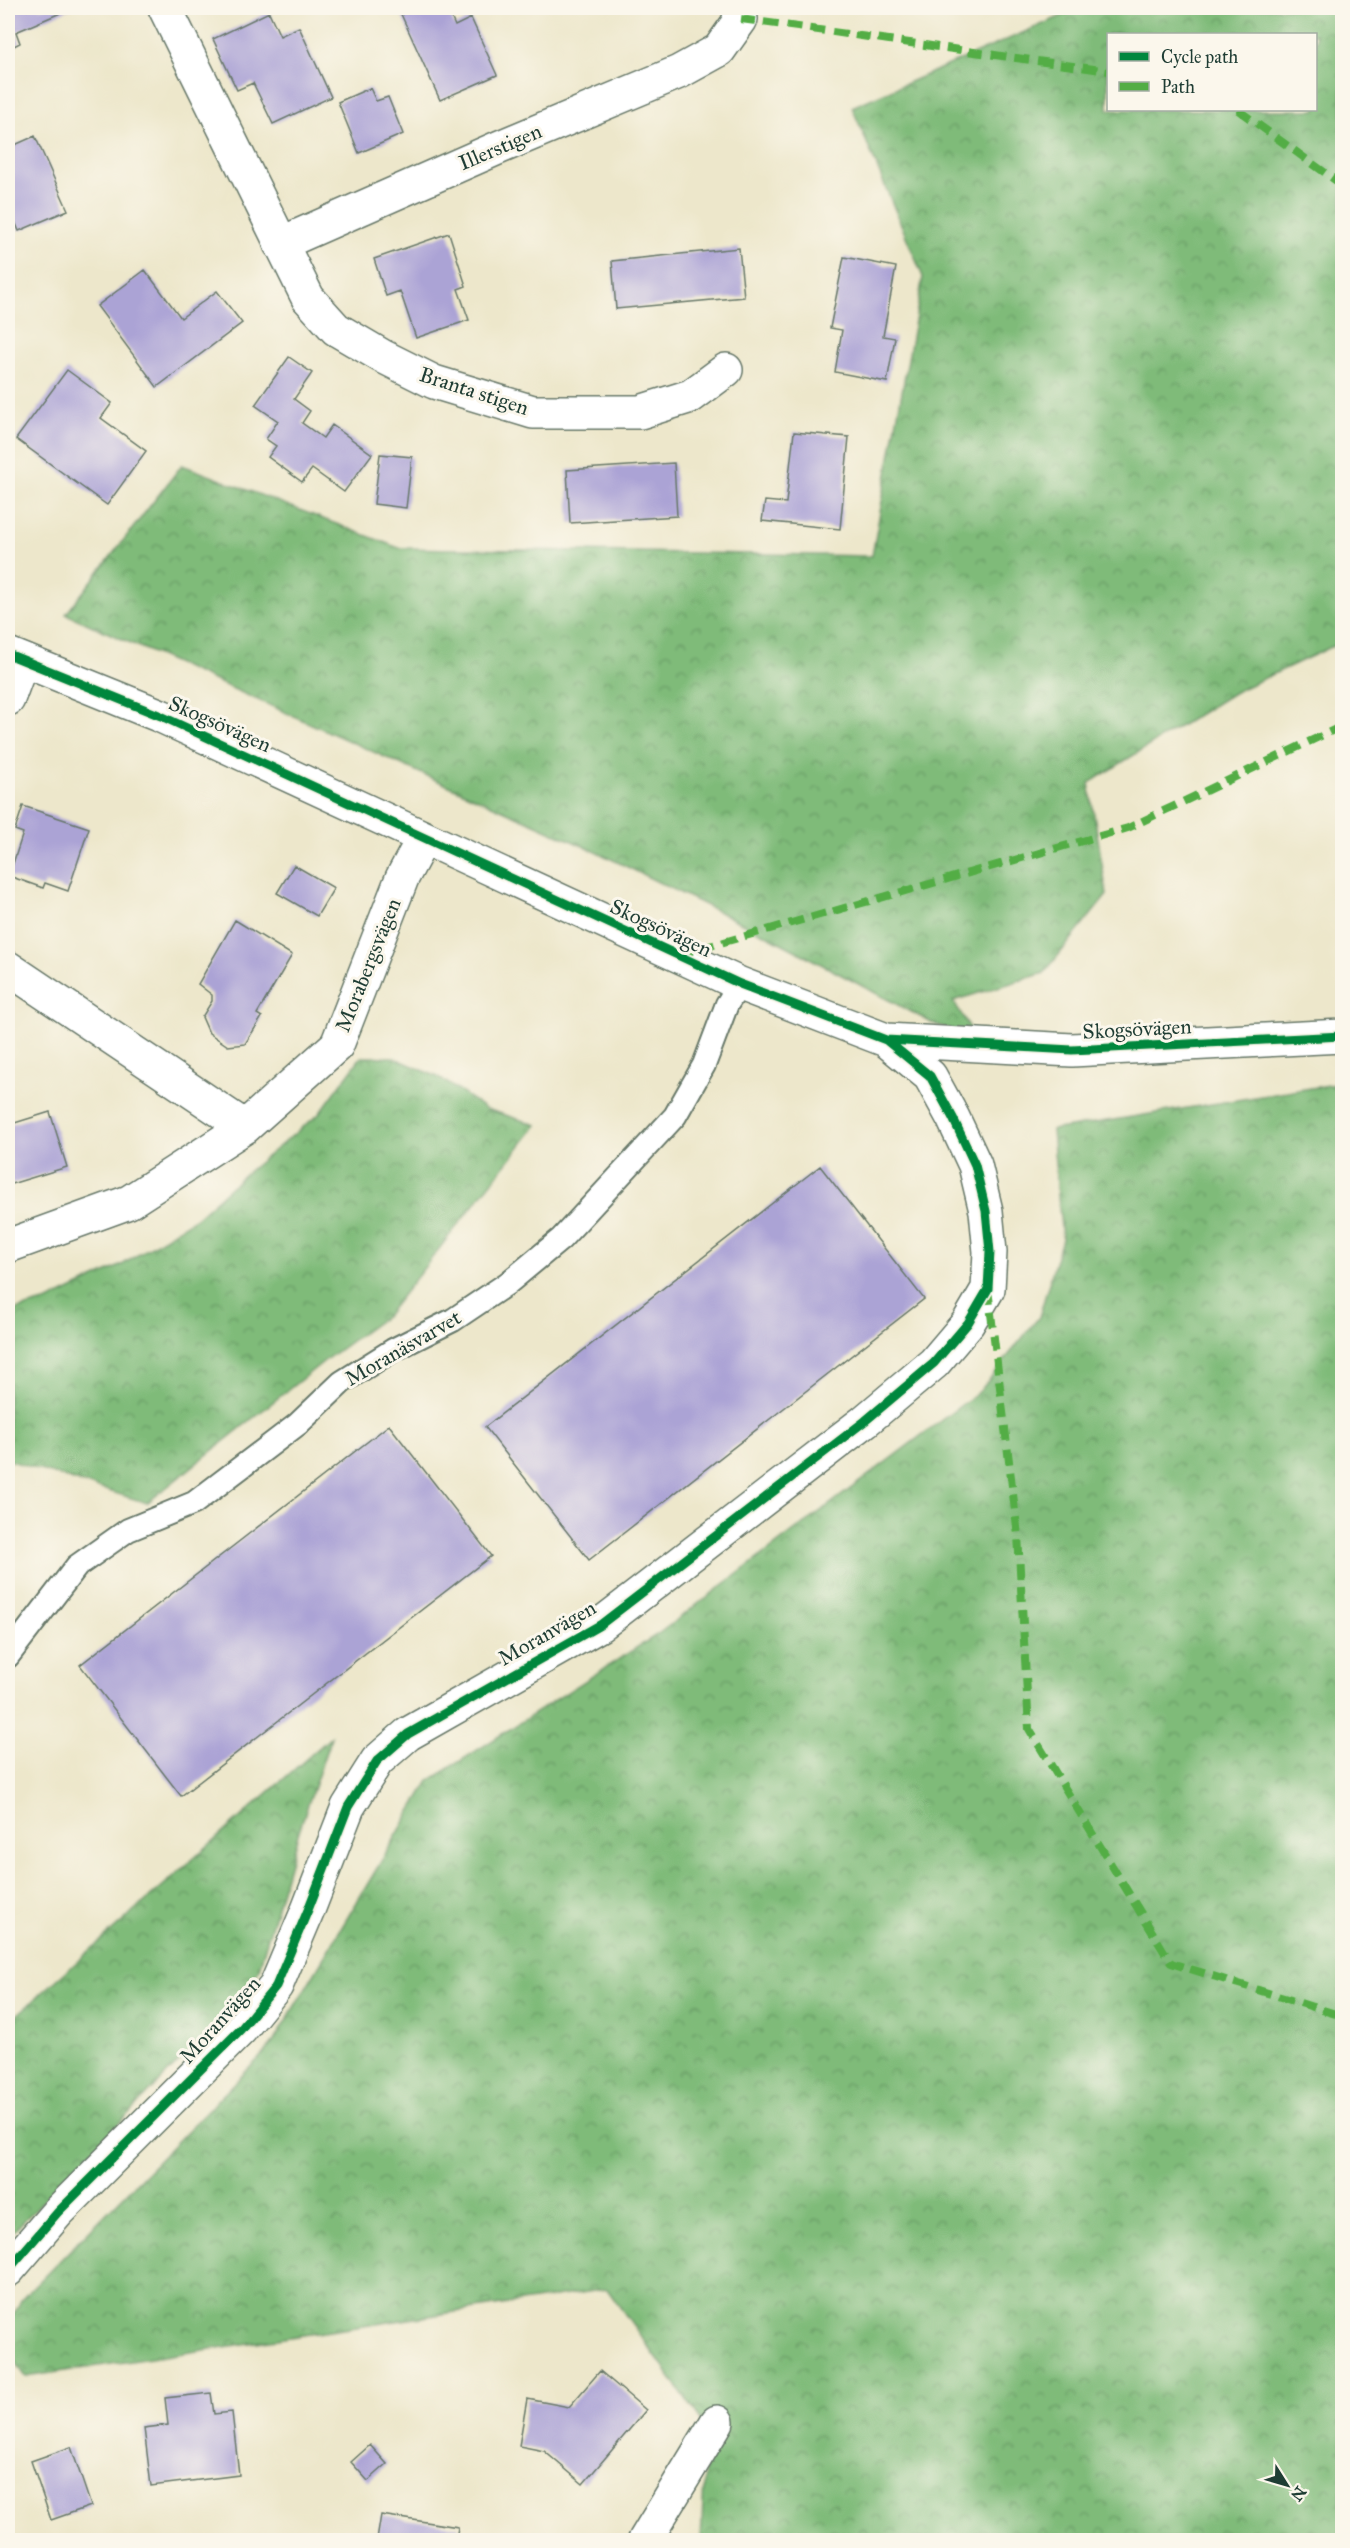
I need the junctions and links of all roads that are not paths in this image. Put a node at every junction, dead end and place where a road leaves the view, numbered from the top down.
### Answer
1 (165, 8) edge
2 (738, 8) edge
3 (280, 244) junction
4 (726, 370) dead end
5 (15, 657) edge
6 (8, 699) edge
7 (423, 839) junction
8 (8, 968) edge
9 (740, 984) junction
10 (1342, 1036) edge
11 (886, 1040) junction
12 (245, 1127) junction
13 (8, 1246) edge
14 (8, 1656) edge
15 (8, 2270) edge
16 (717, 2422) dead end
17 (645, 2541) edge

1 - 3 street, Branta stigen
2 - 3 street, Illerstigen
3 - 4 street, Branta stigen
5 - 6 street
5 - 7 street, Skogsövägen
7 - 9 street, Skogsövägen
7 - 12 street, Morabergsvägen
8 - 12 street
9 - 11 street, Skogsövägen
9 - 14 lane, Moranäsvarvet
10 - 11 street, Skogsövägen
11 - 15 street, Moranvägen
12 - 13 street, Morabergsvägen
16 - 17 street

